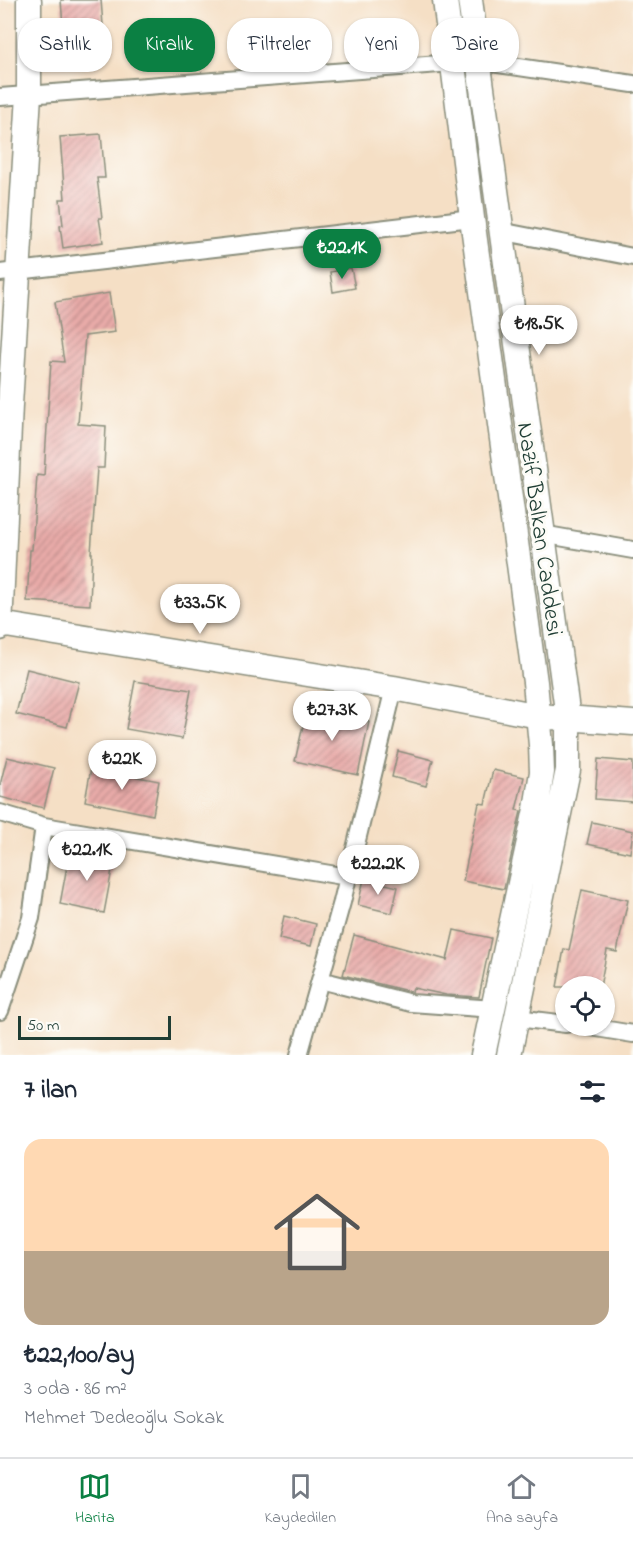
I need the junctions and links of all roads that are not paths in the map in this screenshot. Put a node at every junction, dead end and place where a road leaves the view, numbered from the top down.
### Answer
1 (29, 0) edge
2 (445, 0) edge
3 (470, 0) edge
4 (447, 18) edge
5 (472, 18) edge
6 (431, 65) edge
7 (519, 67) edge
8 (454, 72) edge
9 (479, 72) edge
10 (633, 84) edge
11 (29, 95) junction
12 (0, 97) edge
13 (472, 218) junction
14 (500, 231) junction
15 (633, 257) edge
16 (9, 272) edge
17 (542, 534) junction
18 (633, 550) edge
19 (0, 626) edge
20 (394, 688) junction
21 (539, 716) junction
22 (568, 718) junction
23 (633, 723) edge
24 (0, 813) edge
25 (44, 826) junction
26 (348, 877) junction
27 (320, 980) junction
28 (494, 1009) junction
29 (0, 1011) edge
30 (517, 1018) junction
31 (555, 1023) edge
32 (615, 1031) edge
33 (633, 1034) edge
34 (299, 1055) edge
35 (483, 1055) edge
36 (509, 1055) edge

1 - 11 main road
2 - 4 main road, Nazif Balkan Caddesi
3 - 5 main road, Nazif Balkan Caddesi
6 - 11 street
7 - 10 street
8 - 13 main road, Nazif Balkan Caddesi
9 - 14 main road, Nazif Balkan Caddesi
11 - 12 street
11 - 16 main road
13 - 16 street
13 - 21 main road, Nazif Balkan Caddesi
14 - 15 street
14 - 17 main road, Nazif Balkan Caddesi
16 - 19 main road
17 - 18 street
17 - 22 main road, Nazif Balkan Caddesi
19 - 20 main road
20 - 21 main road
20 - 26 street
21 - 22 main road
21 - 28 main road, Nazif Balkan Caddesi
22 - 23 main road
22 - 30 main road, Nazif Balkan Caddesi
24 - 25 street
25 - 26 street
25 - 29 street
26 - 27 street
27 - 28 street
27 - 34 street
28 - 35 main road, Nazif Balkan Caddesi
30 - 31 street
30 - 36 main road, Nazif Balkan Caddesi
32 - 33 street

